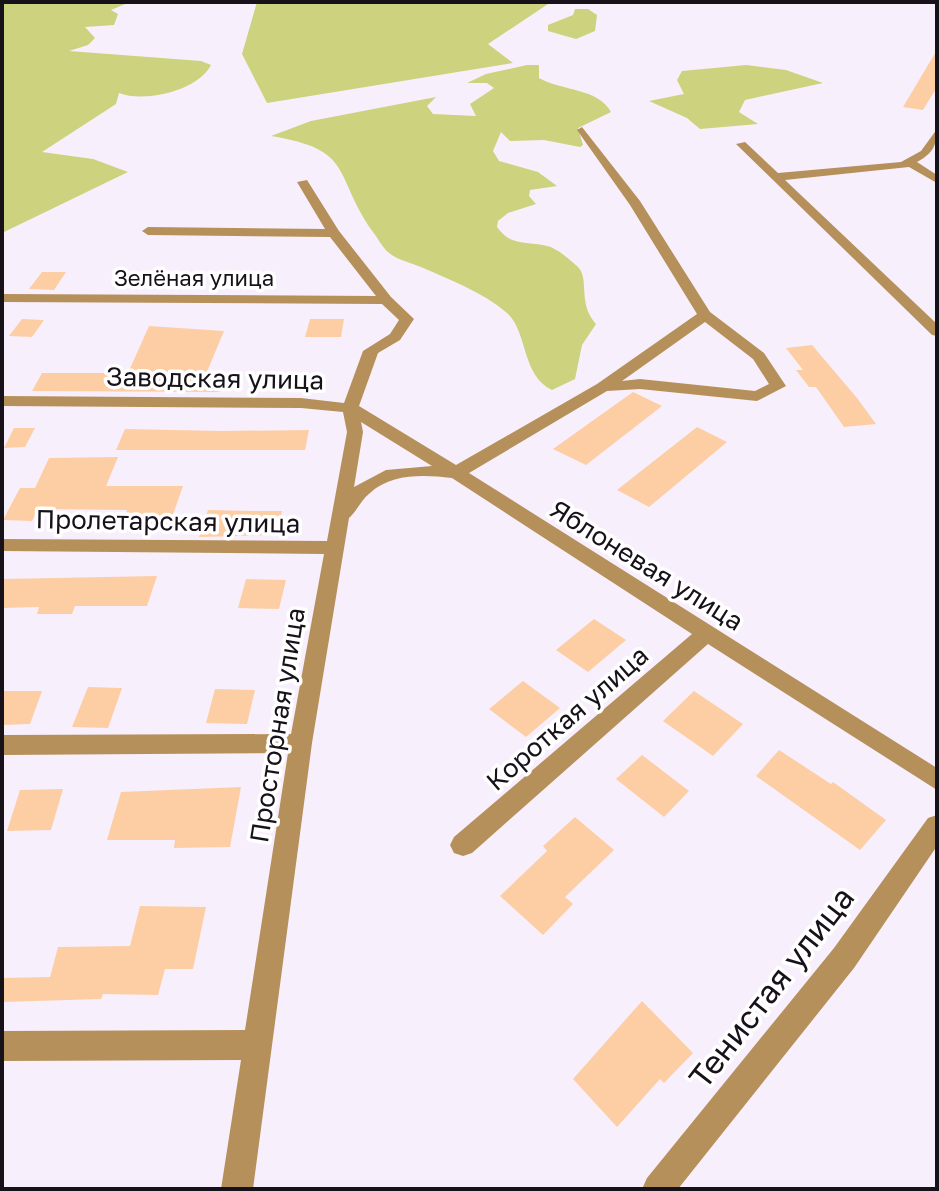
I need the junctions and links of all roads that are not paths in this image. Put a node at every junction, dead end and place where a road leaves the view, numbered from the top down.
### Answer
1 (582, 130) dead end
2 (937, 132) edge
3 (741, 144) dead end
4 (909, 162) junction
5 (776, 177) junction
6 (937, 180) edge
7 (303, 182) dead end
8 (148, 231) dead end
9 (334, 233) junction
10 (2, 298) edge
11 (386, 300) junction
12 (705, 315) junction
13 (937, 332) edge
14 (603, 387) junction
15 (2, 401) edge
16 (350, 408) junction
17 (456, 473) junction
18 (335, 540) junction
19 (2, 545) edge
20 (707, 633) junction
21 (301, 743) junction
22 (2, 745) edge
23 (937, 780) edge
24 (937, 826) edge
25 (463, 845) dead end
26 (258, 1045) junction
27 (2, 1046) edge
28 (237, 1189) edge
29 (658, 1189) edge

1 - 12 street
2 - 4 street
3 - 5 street
4 - 5 street
4 - 6 street
5 - 13 street
7 - 9 street
8 - 9 street
9 - 11 street
10 - 11 street, Зелёная улица
11 - 16 street, Просторная улица
12 - 14 street
12 - 14 street
14 - 17 street
15 - 16 street, Заводская улица
16 - 17 street, Заводская улица
16 - 18 street, Просторная улица
17 - 18 street, Яблоневая улица
17 - 20 street, Яблоневая улица
18 - 19 street, Пролетарская улица
18 - 21 street, Просторная улица
20 - 23 street, Яблоневая улица
20 - 25 street, Короткая улица
21 - 22 street
21 - 26 street, Просторная улица
24 - 29 street, Тенистая улица
26 - 27 street
26 - 28 street, Просторная улица

